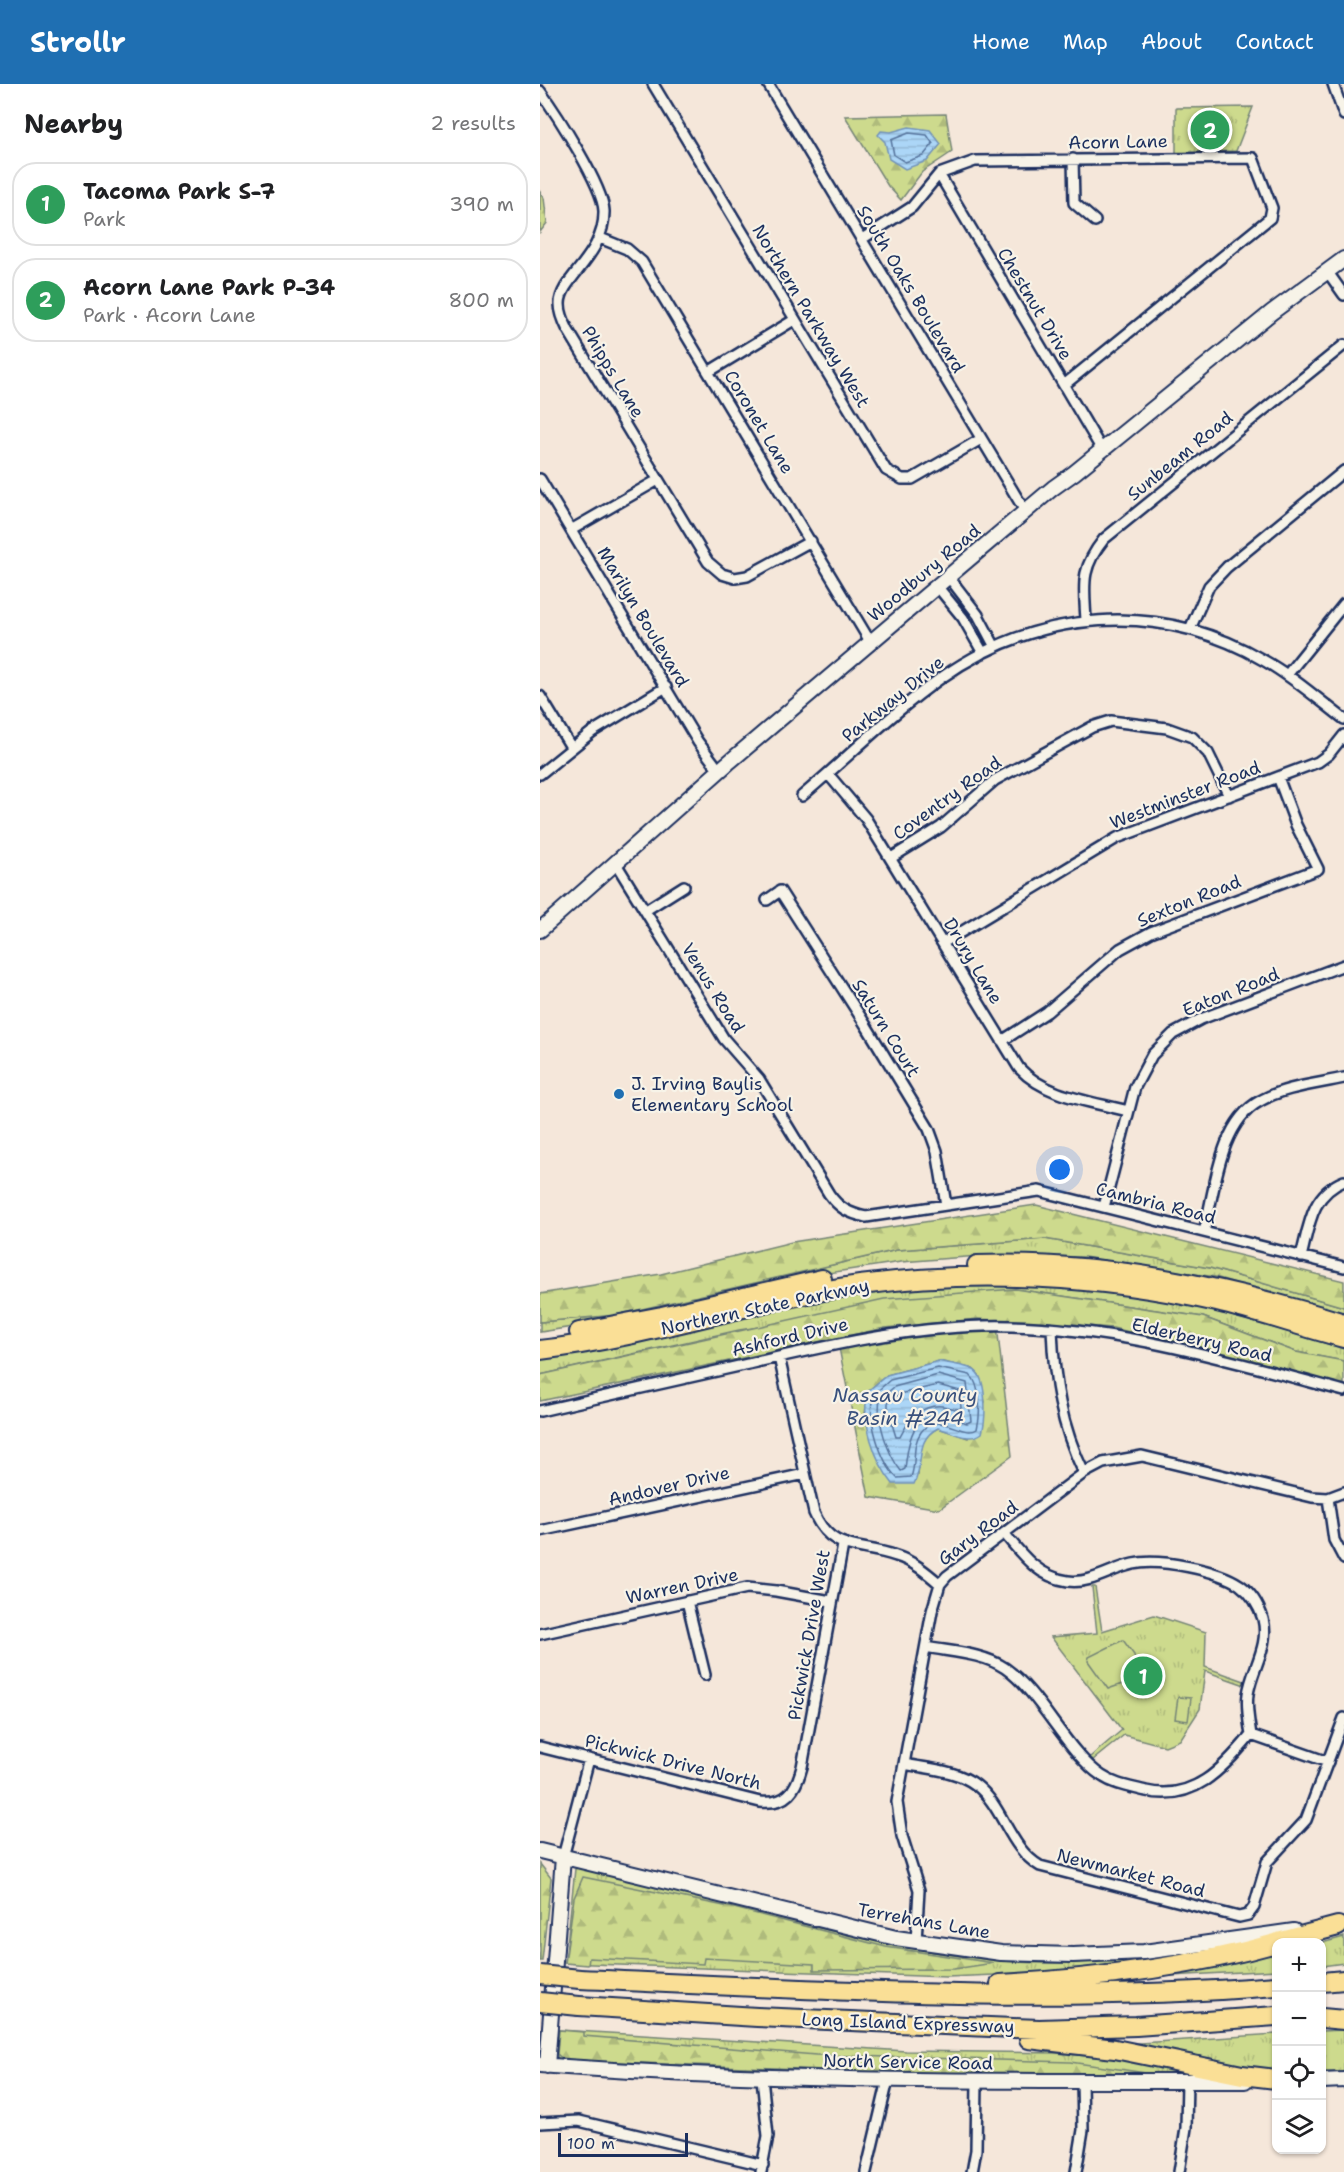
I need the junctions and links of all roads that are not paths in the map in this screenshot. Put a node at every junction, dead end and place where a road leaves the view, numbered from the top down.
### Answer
1 (653, 84) edge
2 (768, 84) edge
3 (1333, 84) edge
4 (540, 91) edge
5 (1344, 115) edge
6 (1073, 159) junction
7 (939, 174) junction
8 (1095, 221) dead end
9 (600, 238) junction
10 (862, 239) junction
11 (1343, 263) edge
12 (1327, 271) junction
13 (1344, 296) edge
14 (794, 320) junction
15 (1344, 345) edge
16 (710, 371) junction
17 (1064, 385) junction
18 (981, 439) junction
19 (1102, 450) junction
20 (1344, 471) edge
21 (540, 479) edge
22 (658, 480) junction
23 (1025, 511) junction
24 (571, 530) junction
25 (811, 541) junction
26 (948, 576) junction
27 (937, 586) junction
28 (1344, 604) edge
29 (1086, 620) junction
30 (1190, 629) junction
31 (871, 643) junction
32 (994, 647) junction
33 (983, 653) junction
34 (1287, 675) junction
35 (666, 687) junction
36 (540, 696) edge
37 (1344, 719) edge
38 (1344, 735) edge
39 (571, 747) junction
40 (719, 770) junction
41 (540, 774) edge
42 (828, 774) junction
43 (1278, 777) junction
44 (802, 796) dead end
45 (1229, 796) junction
46 (891, 858) junction
47 (615, 862) junction
48 (684, 886) dead end
49 (766, 900) dead end
50 (646, 910) junction
51 (540, 930) edge
52 (943, 943) junction
53 (1344, 965) edge
54 (1002, 1041) junction
55 (1344, 1078) edge
56 (1128, 1111) junction
57 (1344, 1181) edge
58 (946, 1205) junction
59 (1104, 1207) junction
60 (851, 1214) joint
61 (1204, 1232) junction
62 (1301, 1257) junction
63 (1344, 1267) edge
64 (1052, 1329) junction
65 (1341, 1330) edge
66 (540, 1337) edge
67 (540, 1350) edge
68 (779, 1357) junction
69 (1344, 1391) edge
70 (540, 1411) edge
71 (1084, 1473) junction
72 (805, 1474) junction
73 (1344, 1492) edge
74 (1328, 1498) junction
75 (540, 1531) edge
76 (1004, 1533) junction
77 (843, 1545) junction
78 (1344, 1559) edge
79 (940, 1584) junction
80 (687, 1601) junction
81 (831, 1601) junction
82 (540, 1634) edge
83 (926, 1647) junction
84 (705, 1675) dead end
85 (1344, 1718) edge
86 (1251, 1735) junction
87 (540, 1747) edge
88 (589, 1759) junction
89 (1328, 1762) junction
90 (905, 1764) junction
91 (794, 1791) joint
92 (540, 1851) edge
93 (563, 1857) junction
94 (1341, 1926) edge
95 (1296, 1938) edge
96 (916, 1941) junction
97 (1272, 1944) edge
98 (540, 1975) edge
99 (1344, 1980) edge
100 (1326, 1982) edge
101 (1272, 1986) edge
102 (850, 1993) junction
103 (540, 2002) edge
104 (1344, 2009) edge
105 (1326, 2011) edge
106 (1272, 2016) edge
107 (1326, 2018) edge
108 (1344, 2020) edge
109 (848, 2021) junction
110 (544, 2066) edge
111 (762, 2078) junction
112 (1272, 2079) edge
113 (888, 2080) junction
114 (1272, 2080) edge
115 (1326, 2080) edge
116 (1344, 2080) edge
117 (977, 2081) junction
118 (1082, 2081) junction
119 (1187, 2081) junction
120 (540, 2123) edge
121 (762, 2169) edge
122 (866, 2172) edge
123 (972, 2172) edge
124 (1076, 2172) edge
125 (1179, 2172) edge

1 - 14 street, Northern Parkway West
2 - 10 street, South Oaks Boulevard
3 - 5 street
4 - 9 street, Phipps Lane
6 - 7 street, Acorn Lane
6 - 8 street
6 - 17 street, Acorn Lane
7 - 10 street
7 - 17 street, Chestnut Drive
9 - 16 street, Coronet Lane
9 - 22 street, Phipps Lane
10 - 18 street, South Oaks Boulevard
11 - 12 main road, Woodbury Road
12 - 13 street
12 - 19 main road, Woodbury Road
14 - 16 street
14 - 18 street, Northern Parkway West
15 - 29 street, Sunbeam Road
16 - 25 street, Coronet Lane
17 - 19 street, Chestnut Drive
18 - 23 street, South Oaks Boulevard
19 - 23 main road, Woodbury Road
20 - 30 street
21 - 24 street, Marilyn Boulevard
22 - 24 street
22 - 25 street, Phipps Lane
23 - 26 main road, Woodbury Road
24 - 35 street, Marilyn Boulevard
25 - 31 street, Coronet Lane
26 - 27 main road, Woodbury Road
26 - 32 street
27 - 31 main road, Woodbury Road
27 - 33 street
28 - 34 street
29 - 30 street, Parkway Drive
29 - 32 street, Parkway Drive
30 - 34 street, Parkway Drive
31 - 40 main road, Woodbury Road
32 - 33 street, Parkway Drive
33 - 42 street, Parkway Drive
34 - 37 street, Parkway Drive
35 - 39 street
35 - 40 street, Marilyn Boulevard
36 - 39 street
38 - 43 street, Westminster Road
39 - 41 street
40 - 47 main road, Woodbury Road
42 - 44 street, Parkway Drive
42 - 46 street, Drury Lane
43 - 45 street, Westminster Road
43 - 54 street, Sexton Road
45 - 46 street, Coventry Road
45 - 52 street, Westminster Road
46 - 52 street, Drury Lane
47 - 50 street, Venus Road
47 - 51 main road, Woodbury Road
48 - 50 street
49 - 58 street, Saturn Court
50 - 60 street, Venus Road
52 - 54 street, Drury Lane
53 - 56 street, Eaton Road
54 - 56 street, Drury Lane
55 - 61 street
56 - 59 street, Eaton Road
57 - 62 street
58 - 59 street, Cambria Road
58 - 60 street, Cambria Road
59 - 61 street, Cambria Road
61 - 62 street, Cambria Road
62 - 63 street, Cambria Road
64 - 68 street, Ashford Drive
64 - 69 street, Elderberry Road
64 - 71 street
65 - 66 highway, Northern State Parkway
65 - 67 highway, Northern State Parkway
68 - 70 street, Ashford Drive
68 - 72 street, Pickwick Drive West
71 - 74 street, Gary Road
71 - 76 street, Gary Road
72 - 75 street, Andover Drive
72 - 77 street, Pickwick Drive West
73 - 74 street
74 - 78 street
76 - 79 street, Gary Road
76 - 86 street
77 - 79 street
77 - 81 street, Pickwick Drive West
79 - 83 street, Gary Road
80 - 81 street, Warren Drive
80 - 82 street, Warren Drive
80 - 84 street
81 - 91 street, Pickwick Drive West
83 - 86 street
83 - 90 street, Gary Road
85 - 89 street
86 - 89 street
87 - 88 street, Pickwick Drive North
88 - 91 street, Pickwick Drive North
88 - 93 street
89 - 90 street, Newmarket Road
90 - 96 street, Gary Road
92 - 93 main road, Terrehans Lane
93 - 96 main road, Terrehans Lane
93 - 110 main road
94 - 95 highway
94 - 96 main road, Terrehans Lane
97 - 102 highway
98 - 102 highway, Long Island Expressway, bridge
99 - 100 highway
101 - 102 highway, Long Island Expressway
103 - 109 highway, Long Island Expressway, bridge
104 - 105 highway
106 - 109 highway, Long Island Expressway
107 - 108 highway
109 - 112 highway
110 - 111 main road, North Service Road
111 - 113 main road, North Service Road
111 - 121 street
113 - 117 main road, North Service Road
113 - 122 street
114 - 119 main road, North Service Road
115 - 116 main road
117 - 118 main road, North Service Road
117 - 123 street
118 - 119 main road, North Service Road
118 - 124 street
119 - 125 street
120 - 121 street

